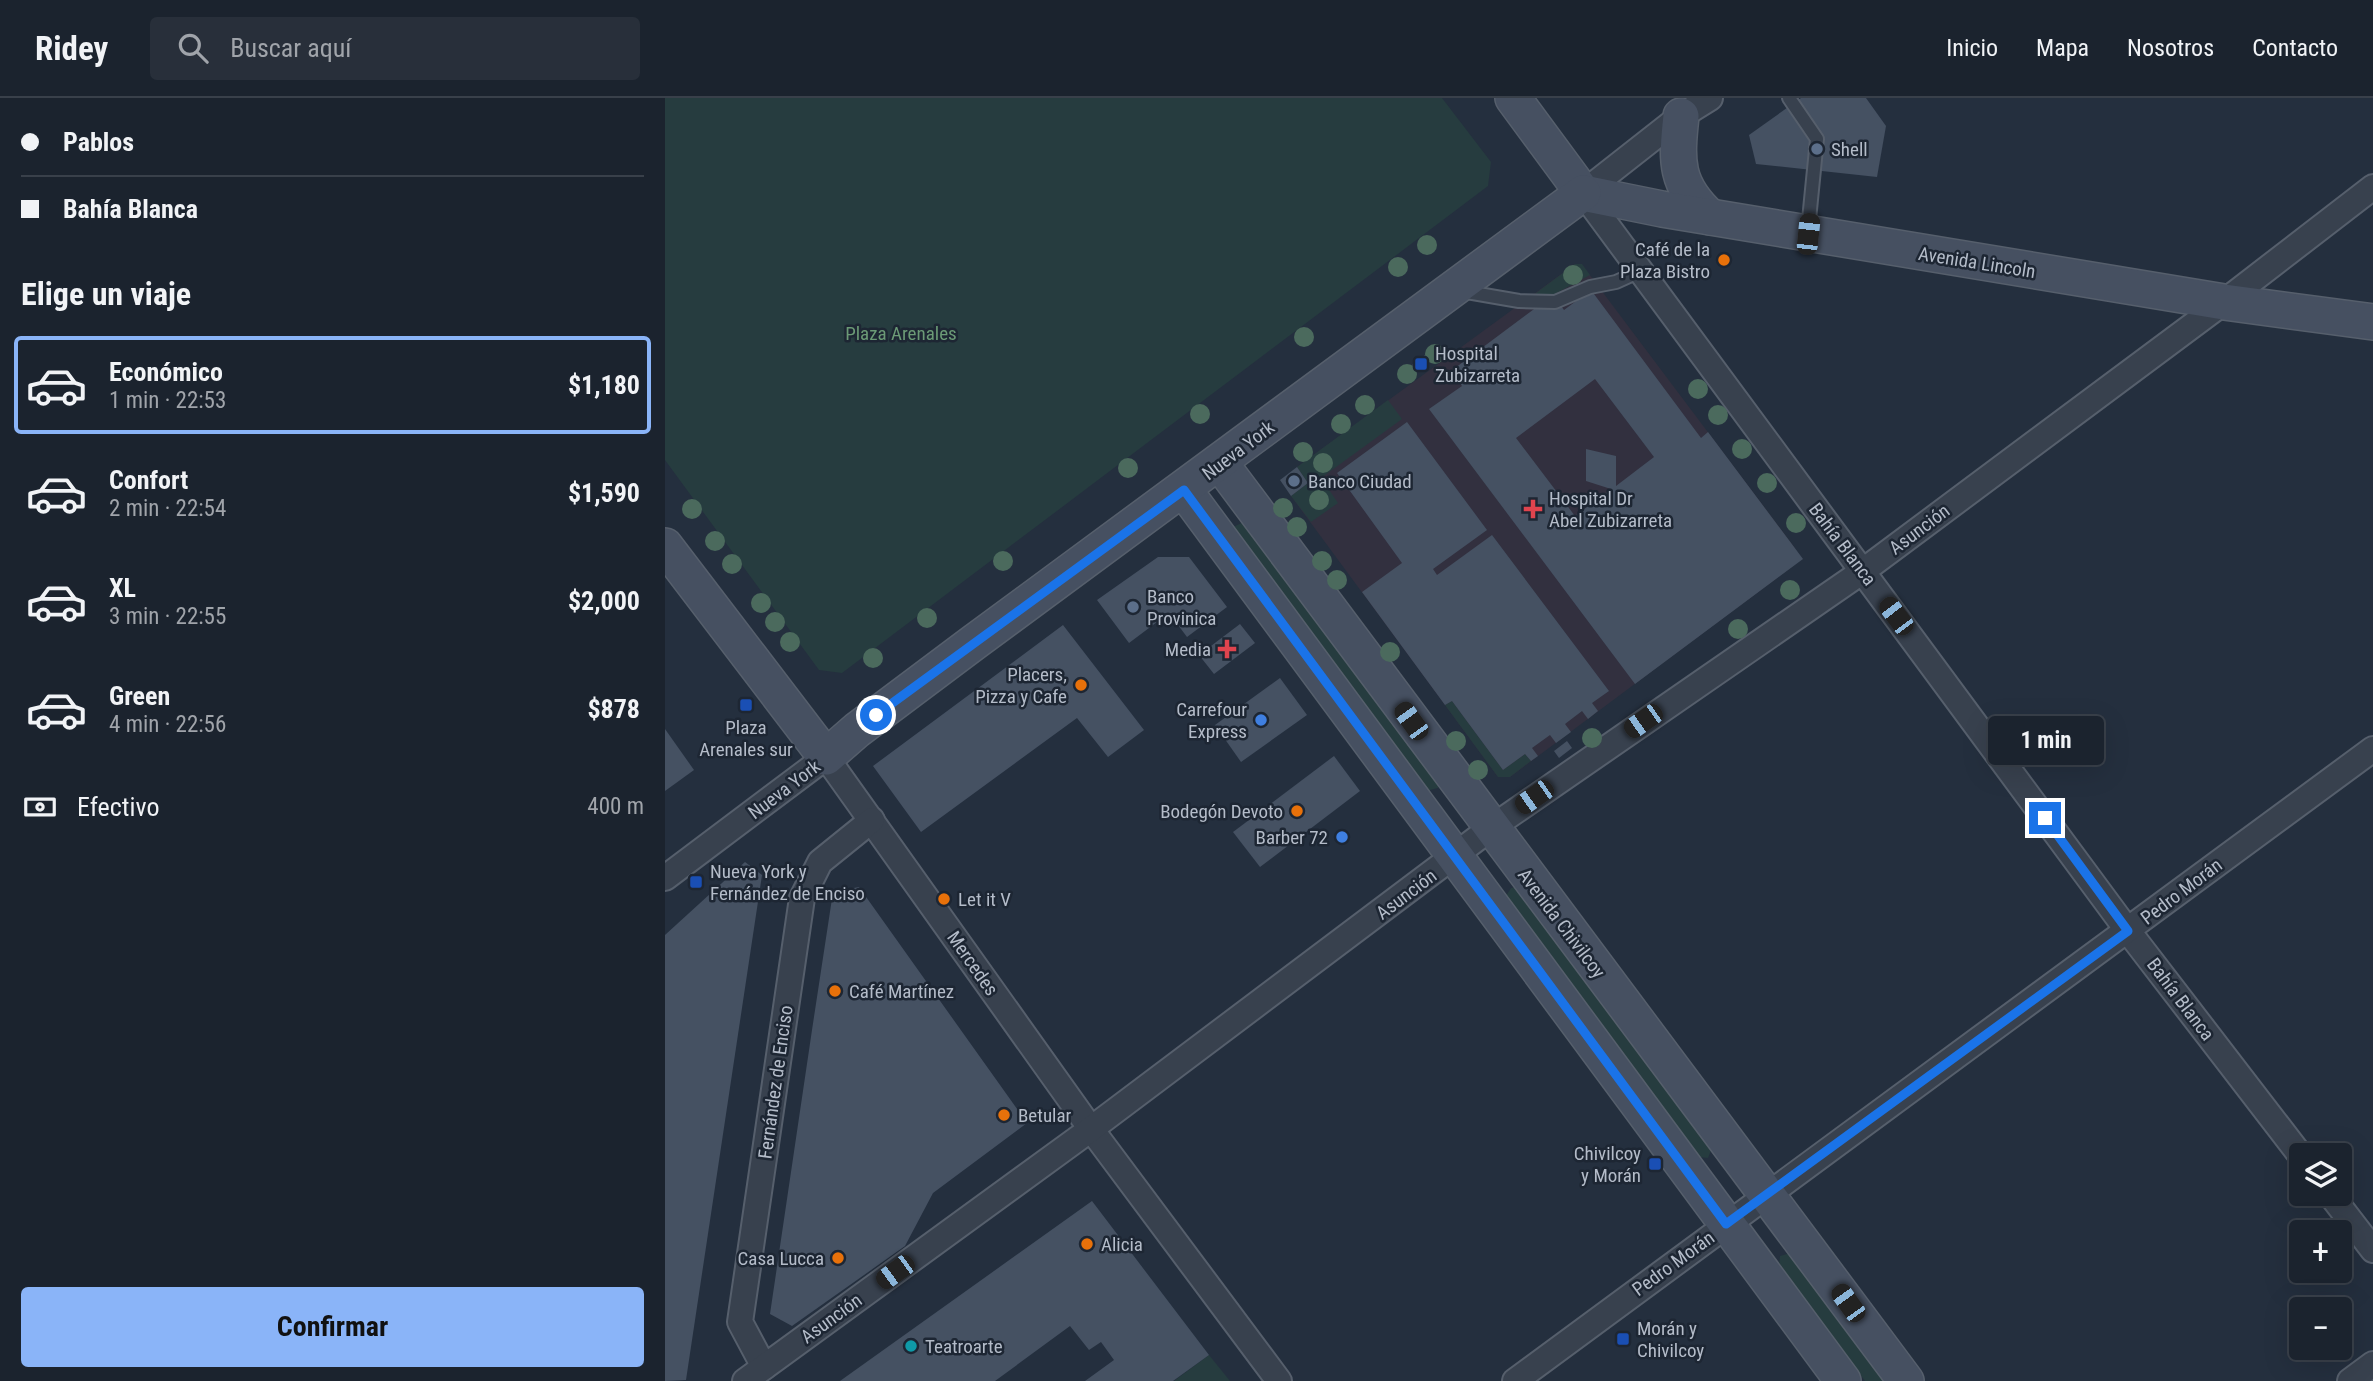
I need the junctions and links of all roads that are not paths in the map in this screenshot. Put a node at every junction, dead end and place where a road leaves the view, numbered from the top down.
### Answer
1 (1513, 98) edge
2 (1710, 98) edge
3 (1789, 98) edge
4 (1681, 116) junction
5 (2373, 187) edge
6 (1583, 193) junction
7 (1710, 217) junction
8 (1808, 234) junction
9 (1638, 272) junction
10 (1451, 289) junction
11 (2224, 302) junction
12 (2373, 322) edge
13 (1220, 463) junction
14 (1184, 490) junction
15 (665, 546) edge
16 (1863, 571) junction
17 (2373, 749) edge
18 (826, 757) junction
19 (872, 820) junction
20 (1491, 828) junction
21 (1455, 857) junction
22 (665, 878) edge
23 (2128, 931) junction
24 (1091, 1129) junction
25 (2291, 1143) edge
26 (1769, 1194) junction
27 (2339, 1206) edge
28 (1726, 1224) junction
29 (2373, 1250) edge
30 (2373, 1364) edge
31 (755, 1374) edge
32 (1279, 1381) edge
33 (1515, 1381) edge
34 (1843, 1381) edge
35 (1906, 1381) edge
36 (2350, 1381) edge

1 - 6 street, Bahía Blanca
2 - 4 street, Nueva York
3 - 8 lane
4 - 6 street, Nueva York
4 - 7 street
5 - 11 street, Asunción
6 - 7 street, Avenida Lincoln
6 - 9 street, Bahía Blanca
6 - 10 street, Nueva York
7 - 8 street, Avenida Lincoln
8 - 11 street, Avenida Lincoln
9 - 10 lane
9 - 16 street, Bahía Blanca
10 - 13 street, Nueva York
11 - 12 street, Avenida Lincoln
11 - 16 street, Asunción
13 - 14 street, Nueva York
13 - 20 street, Avenida Chivilcoy
14 - 18 street, Nueva York
14 - 21 street
15 - 18 street, Mercedes
16 - 20 street, Asunción
16 - 23 street, Bahía Blanca
17 - 23 street, Pedro Morán
18 - 19 street, Mercedes
18 - 22 street, Nueva York
19 - 24 street, Mercedes
19 - 31 street, Fernández de Enciso
20 - 21 street, Asunción
20 - 26 street, Avenida Chivilcoy
21 - 24 street, Asunción
21 - 28 street
23 - 25 street, Bahía Blanca
23 - 26 street, Pedro Morán
24 - 31 street, Asunción
24 - 32 street, Mercedes
26 - 28 street, Pedro Morán
26 - 35 street, Avenida Chivilcoy
27 - 29 street
28 - 33 street, Pedro Morán
28 - 34 street
30 - 36 street

